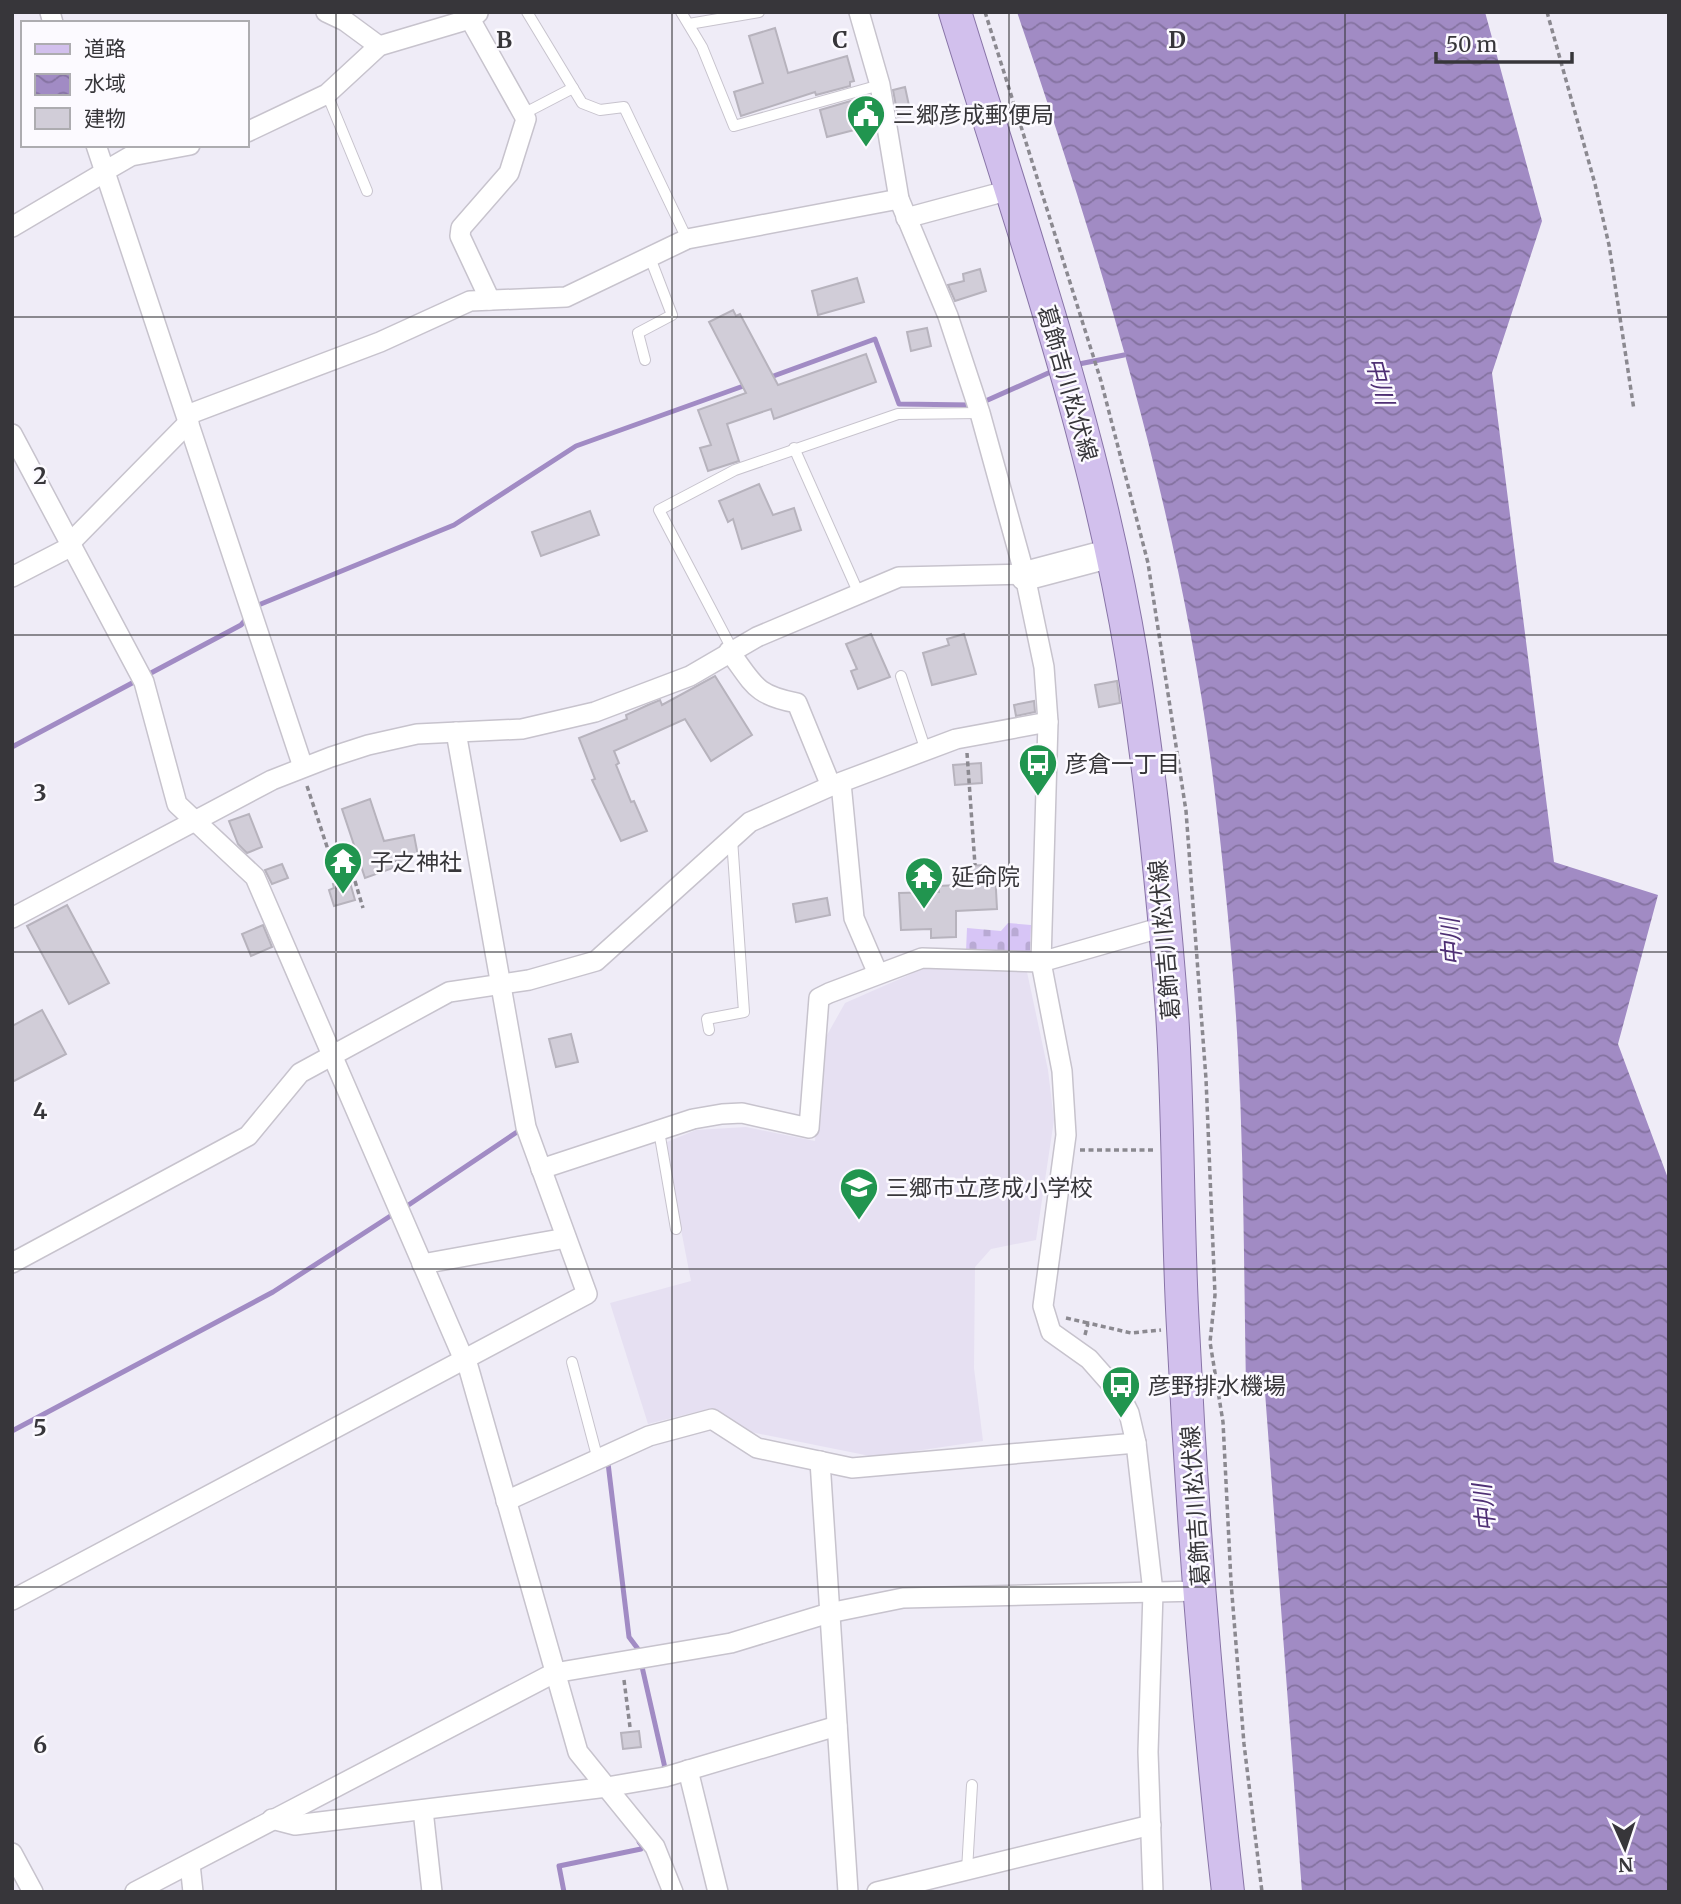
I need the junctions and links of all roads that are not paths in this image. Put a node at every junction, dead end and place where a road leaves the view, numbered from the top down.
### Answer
1 (326, 12) edge
2 (527, 12) edge
3 (681, 12) edge
4 (759, 12) edge
5 (859, 12) edge
6 (955, 12) edge
7 (474, 16) edge
8 (689, 24) junction
9 (379, 46) junction
10 (880, 86) junction
11 (573, 88) junction
12 (327, 94) junction
13 (523, 114) junction
14 (248, 132) edge
15 (97, 147) edge
16 (179, 147) edge
17 (105, 171) junction
18 (1010, 190) junction
19 (367, 191) dead end
20 (902, 209) junction
21 (12, 227) edge
22 (687, 239) junction
23 (649, 255) junction
24 (490, 300) junction
25 (645, 360) dead end
26 (981, 413) junction
27 (188, 418) junction
28 (12, 434) edge
29 (794, 448) junction
30 (71, 544) junction
31 (1112, 553) junction
32 (1025, 575) junction
33 (12, 577) edge
34 (859, 594) junction
35 (730, 650) junction
36 (901, 676) dead end
37 (1048, 722) junction
38 (456, 732) junction
39 (926, 751) junction
40 (302, 768) junction
41 (836, 784) junction
42 (193, 821) junction
43 (732, 838) junction
44 (12, 918) edge
45 (1163, 927) junction
46 (1041, 962) junction
47 (878, 974) junction
48 (500, 984) junction
49 (709, 1030) dead end
50 (331, 1055) junction
51 (659, 1131) junction
52 (541, 1170) junction
53 (676, 1229) dead end
54 (566, 1238) junction
55 (12, 1262) edge
56 (422, 1264) junction
57 (465, 1359) junction
58 (572, 1362) dead end
59 (1136, 1443) junction
60 (598, 1461) junction
61 (820, 1461) junction
62 (506, 1501) junction
63 (1200, 1591) junction
64 (1153, 1592) junction
65 (12, 1600) edge
66 (829, 1613) junction
67 (554, 1673) junction
68 (837, 1726) junction
69 (688, 1770) junction
70 (972, 1785) dead end
71 (607, 1787) junction
72 (423, 1810) junction
73 (272, 1819) junction
74 (1151, 1825) junction
75 (12, 1853) edge
76 (190, 1864) junction
77 (967, 1870) junction
78 (33, 1892) edge
79 (135, 1892) edge
80 (193, 1892) edge
81 (432, 1892) edge
82 (673, 1892) edge
83 (718, 1892) edge
84 (848, 1892) edge
85 (877, 1892) edge
86 (1153, 1892) edge
87 (1228, 1892) edge

1 - 9 street
2 - 11 lane
3 - 8 lane
4 - 8 lane
5 - 10 street
6 - 18 main road, 葛飾吉川松伏線
7 - 9 street
7 - 13 street
8 - 10 lane
9 - 12 street
10 - 20 street
11 - 13 lane
11 - 22 lane
12 - 14 street
12 - 19 lane
13 - 24 street
15 - 17 street
16 - 17 street
17 - 21 street
17 - 27 street
18 - 20 street
18 - 31 main road, 葛飾吉川松伏線
20 - 22 street
20 - 26 street
22 - 23 street
23 - 24 street
23 - 25 lane
24 - 27 street
26 - 29 lane
26 - 32 street
27 - 30 street
27 - 40 street
28 - 30 street
29 - 34 lane
29 - 35 lane
30 - 33 street
30 - 42 street
31 - 32 street
31 - 45 main road, 葛飾吉川松伏線
32 - 34 street
32 - 37 street
34 - 35 street
35 - 38 street
35 - 41 street
36 - 39 lane
37 - 39 street
37 - 46 street
38 - 40 street
38 - 48 street
39 - 41 street
40 - 42 street
41 - 43 street
41 - 47 street
42 - 44 street
42 - 50 street
43 - 48 street
43 - 49 lane
45 - 46 street
45 - 63 main road, 葛飾吉川松伏線
46 - 47 street
46 - 59 street
47 - 51 street
48 - 50 street
48 - 52 street
50 - 55 street
50 - 56 street
51 - 52 street
51 - 53 lane
52 - 54 street
54 - 56 street
54 - 57 street
56 - 57 street
57 - 62 street
57 - 65 street
58 - 60 lane
59 - 61 street
59 - 64 street
60 - 61 street
60 - 62 street
61 - 66 street
62 - 67 street
63 - 64 street
63 - 87 main road, 葛飾吉川松伏線
64 - 66 street
64 - 74 street
66 - 67 street
66 - 68 street
67 - 71 street
67 - 73 street
68 - 69 street
68 - 84 street
69 - 71 street
69 - 83 street
70 - 77 lane
71 - 72 street
71 - 82 street
72 - 73 street
72 - 81 street
73 - 76 street
74 - 77 street
74 - 86 street
75 - 78 street
76 - 79 street
76 - 80 street
77 - 85 street

